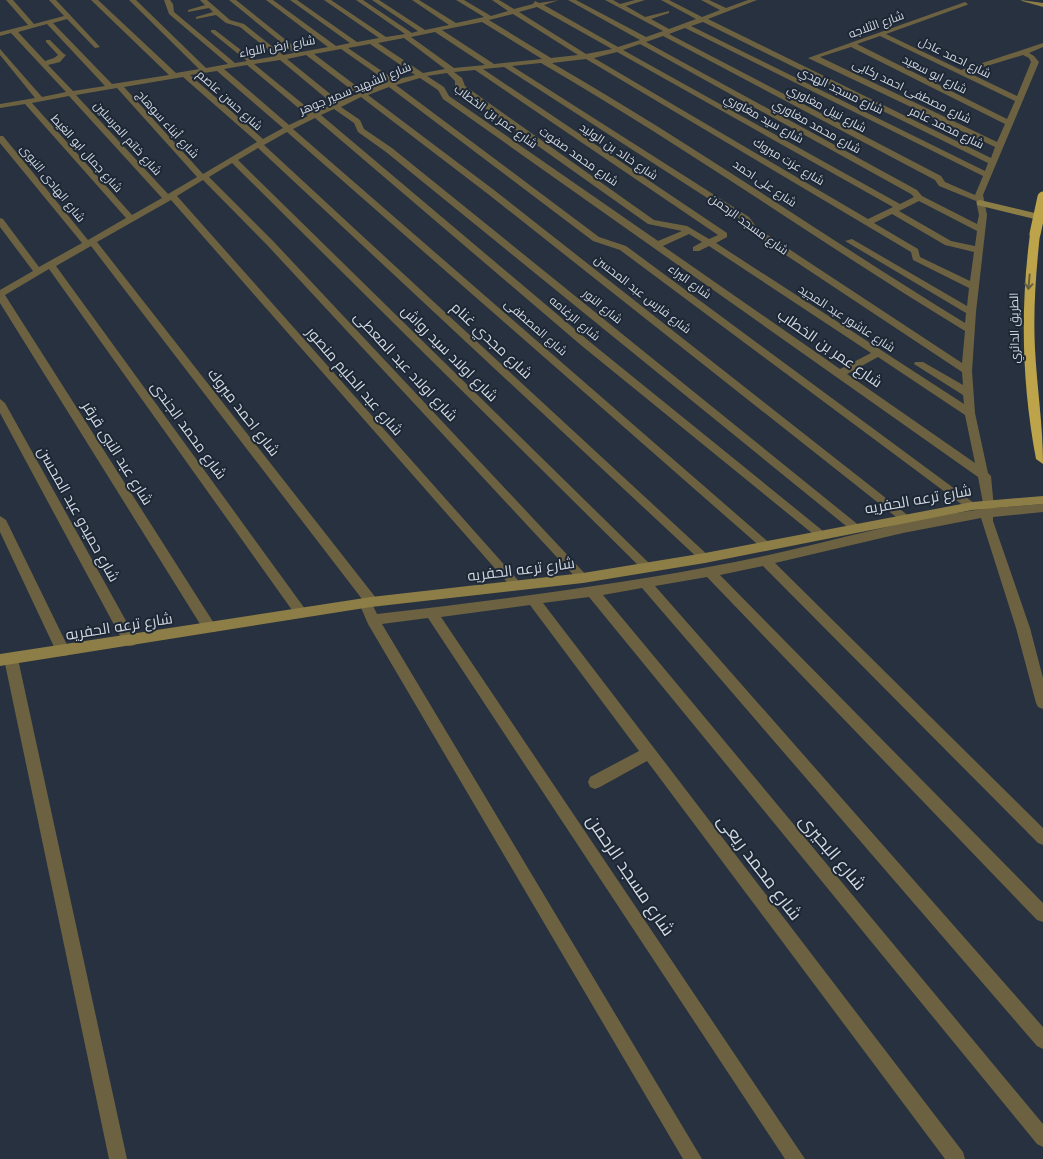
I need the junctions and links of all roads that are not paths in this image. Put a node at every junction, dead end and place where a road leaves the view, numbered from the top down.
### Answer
1 (9, 0) edge
2 (52, 0) edge
3 (94, 0) edge
4 (167, 0) edge
5 (203, 0) edge
6 (232, 0) edge
7 (269, 0) edge
8 (293, 0) edge
9 (327, 0) edge
10 (359, 0) edge
11 (376, 0) edge
12 (415, 0) edge
13 (459, 0) edge
14 (495, 0) edge
15 (556, 0) edge
16 (571, 0) edge
17 (608, 0) edge
18 (642, 0) edge
19 (664, 0) edge
20 (704, 0) edge
21 (752, 0) edge
22 (1024, 0) edge
23 (134, 2) edge
24 (146, 2) dead end
25 (535, 3) edge
26 (965, 4) dead end
27 (210, 6) junction
28 (620, 6) junction
29 (1043, 6) edge
30 (190, 11) dead end
31 (727, 11) junction
32 (512, 12) junction
33 (667, 12) dead end
34 (218, 13) junction
35 (68, 17) junction
36 (198, 18) dead end
37 (487, 19) junction
38 (644, 19) junction
39 (226, 20) junction
40 (703, 20) junction
41 (49, 22) junction
42 (207, 25) dead end
43 (32, 26) junction
44 (456, 26) junction
45 (686, 26) junction
46 (437, 30) junction
47 (13, 31) junction
48 (213, 31) dead end
49 (424, 32) junction
50 (0, 33) edge
51 (667, 33) junction
52 (881, 34) junction
53 (408, 35) junction
54 (384, 39) junction
55 (48, 41) dead end
56 (644, 41) junction
57 (372, 42) junction
58 (355, 44) junction
59 (850, 44) junction
60 (1043, 45) edge
61 (98, 47) dead end
62 (342, 47) junction
63 (334, 48) junction
64 (617, 49) junction
65 (0, 51) edge
66 (308, 52) junction
67 (1023, 53) junction
68 (300, 54) junction
69 (281, 57) junction
70 (587, 57) junction
71 (814, 57) junction
72 (548, 61) junction
73 (250, 62) junction
74 (44, 64) junction
75 (504, 64) junction
76 (794, 64) junction
77 (233, 65) junction
78 (490, 65) junction
79 (475, 67) junction
80 (218, 68) junction
81 (204, 70) junction
82 (450, 70) junction
83 (961, 72) junction
84 (184, 74) junction
85 (420, 75) junction
86 (174, 76) junction
87 (392, 83) junction
88 (114, 86) junction
89 (72, 94) junction
90 (363, 95) junction
91 (40, 99) junction
92 (1018, 100) junction
93 (27, 102) junction
94 (2, 103) edge
95 (337, 106) junction
96 (314, 115) junction
97 (1009, 124) junction
98 (288, 128) junction
99 (0, 138) edge
100 (260, 143) junction
101 (999, 146) junction
102 (234, 159) junction
103 (993, 162) junction
104 (987, 175) junction
105 (885, 176) junction
106 (203, 177) junction
107 (860, 186) junction
108 (887, 189) junction
109 (169, 197) junction
110 (919, 198) junction
111 (1043, 198) edge
112 (980, 202) junction
113 (895, 209) junction
114 (1043, 218) edge
115 (131, 219) junction
116 (0, 221) edge
117 (867, 223) junction
118 (980, 229) junction
119 (689, 231) junction
120 (849, 241) dead end
121 (89, 243) junction
122 (710, 243) junction
123 (657, 246) junction
124 (696, 249) dead end
125 (978, 250) junction
126 (915, 256) junction
127 (51, 265) junction
128 (894, 267) junction
129 (38, 272) junction
130 (974, 287) junction
131 (0, 295) edge
132 (971, 312) junction
133 (970, 330) junction
134 (878, 353) junction
135 (919, 364) dead end
136 (967, 371) junction
137 (841, 373) junction
138 (968, 393) junction
139 (0, 403) edge
140 (970, 413) junction
141 (1043, 457) edge
142 (985, 476) junction
143 (1043, 500) edge
144 (972, 506) junction
145 (989, 507) junction
146 (1043, 508) edge
147 (904, 517) junction
148 (0, 520) edge
149 (856, 527) junction
150 (822, 536) junction
151 (767, 546) junction
152 (765, 561) junction
153 (706, 565) junction
154 (647, 567) junction
155 (583, 578) junction
156 (644, 582) junction
157 (517, 586) junction
158 (592, 592) junction
159 (533, 600) junction
160 (368, 603) junction
161 (431, 613) junction
162 (302, 614) junction
163 (373, 620) junction
164 (210, 628) junction
165 (130, 641) junction
166 (63, 651) junction
167 (5, 659) edge
168 (1043, 703) edge
169 (649, 753) junction
170 (595, 782) dead end
171 (1043, 838) edge
172 (1043, 914) edge
173 (1043, 1040) edge
174 (1043, 1138) edge
175 (118, 1159) edge
176 (693, 1159) edge
177 (796, 1159) edge
178 (956, 1159) edge

1 - 43 street
2 - 35 street
3 - 86 street
4 - 77 street
5 - 27 street, شارع النور
6 - 68 street
7 - 63 street
8 - 58 street
9 - 54 street
10 - 53 street, شارع محمد صفوت
11 - 49 street
12 - 44 street
13 - 37 street, شارع على احمد
14 - 32 street, شارع عزت مبروك
15 - 25 street, شارع ارض اللواء
16 - 56 street, شارع محمد مغاوري
17 - 28 street, شارع نبيل مغاوري
18 - 28 street
19 - 40 street, شارع محمد عامر
20 - 31 street
21 - 31 street, شارع الشهيد سمير جوهر
22 - 29 street
23 - 24 street
23 - 81 street
25 - 32 street, شارع ارض اللواء
25 - 64 street, شارع سيد مغاوري
26 - 52 street, شارع الثلاجه
27 - 30 street
27 - 34 street, شارع النور
28 - 38 street, شارع نبيل مغاوري
31 - 40 street, شارع الشهيد سمير جوهر
32 - 37 street, شارع ارض اللواء
32 - 70 street, شارع عزت مبروك
33 - 38 street
34 - 36 street
34 - 39 street, شارع النور
35 - 41 street
35 - 61 street
37 - 44 street, شارع ارض اللواء
37 - 72 street, شارع على احمد
38 - 51 street, شارع نبيل مغاوري
39 - 42 street
39 - 69 street, شارع النور
40 - 45 street, شارع الشهيد سمير جوهر
40 - 76 street, شارع محمد عامر
41 - 43 street
41 - 88 street, شارع أبناء سوهاج
43 - 47 street
44 - 46 street, شارع ارض اللواء
45 - 51 street, شارع الشهيد سمير جوهر
45 - 104 street, شارع مسجد الهدي
46 - 49 street, شارع ارض اللواء
46 - 78 street
47 - 50 street
47 - 74 street, شارع خاتم المرسلين
48 - 73 street, شارع الرغامه
49 - 53 street, شارع ارض اللواء
51 - 56 street, شارع الشهيد سمير جوهر
51 - 112 street, شارع نبيل مغاوري
52 - 59 street, شارع الثلاجه
52 - 83 street, شارع احمد عادل
53 - 54 street, شارع ارض اللواء
53 - 82 street, شارع محمد صفوت
54 - 57 street, شارع ارض اللواء
55 - 74 street
56 - 64 street, شارع الشهيد سمير جوهر
56 - 105 street, شارع محمد مغاوري
57 - 58 street, شارع ارض اللواء
57 - 85 street, شارع عمر بن الخطاب
58 - 62 street, شارع ارض اللواء
59 - 71 street, شارع الثلاجه
59 - 97 street, شارع ابو سعيد
60 - 67 street
62 - 63 street, شارع ارض اللواء
62 - 87 street, شارع البراء
63 - 66 street, شارع ارض اللواء
64 - 70 street, شارع الشهيد سمير جوهر
64 - 107 street, شارع سيد مغاوري
65 - 91 street
66 - 68 street, شارع ارض اللواء
66 - 90 street, شارع فارس عبد المحسن
67 - 83 street
67 - 92 street
68 - 69 street, شارع ارض اللواء
69 - 73 street, شارع ارض اللواء
69 - 95 street, شارع النور
70 - 72 street, شارع الشهيد سمير جوهر
70 - 117 street, شارع عزت مبروك
71 - 76 street, شارع الثلاجه
71 - 101 street, شارع مصطفى احمد ركابى
72 - 75 street, شارع الشهيد سمير جوهر
72 - 133 street, شارع على احمد
73 - 77 street, شارع ارض اللواء
73 - 96 street, شارع الرغامه
74 - 89 street, شارع خاتم المرسلين
75 - 78 street, شارع الشهيد سمير جوهر
75 - 136 street, شارع مسجد الرحمن
76 - 103 street, شارع محمد عامر
77 - 80 street, شارع ارض اللواء
78 - 79 street, شارع الشهيد سمير جوهر
79 - 82 street, شارع الشهيد سمير جوهر
79 - 122 street, شارع خالد بن الوليد
80 - 81 street, شارع ارض اللواء
80 - 98 street, شارع المصطفى
81 - 84 street, شارع ارض اللواء
82 - 85 street, شارع الشهيد سمير جوهر
82 - 119 street, شارع محمد صفوت
83 - 92 street, شارع احمد عادل
84 - 86 street, شارع ارض اللواء
84 - 100 street, شارع حسن عاصم
85 - 87 street, شارع الشهيد سمير جوهر
85 - 123 street, شارع عمر بن الخطاب
86 - 88 street, شارع ارض اللواء
87 - 90 street, شارع الشهيد سمير جوهر
87 - 144 street, شارع البراء
88 - 89 street, شارع ارض اللواء
88 - 106 street, شارع أبناء سوهاج
89 - 91 street, شارع ارض اللواء
89 - 109 street, شارع خاتم المرسلين
90 - 95 street, شارع الشهيد سمير جوهر
90 - 147 street, شارع فارس عبد المحسن
91 - 93 street, شارع ارض اللواء
92 - 97 street
93 - 94 street, شارع ارض اللواء
93 - 115 street, شارع جمال ابو الغيط
95 - 96 street, شارع الشهيد سمير جوهر
95 - 149 street, شارع النور
96 - 98 street, شارع الشهيد سمير جوهر
96 - 150 street, شارع الرغامه
97 - 101 street
98 - 100 street, شارع الشهيد سمير جوهر
98 - 151 street, شارع المصطفى
99 - 121 street, شارع الهادى النبوى
100 - 102 street, شارع الشهيد سمير جوهر
100 - 153 street, شارع مجدي غنام
101 - 103 street
102 - 106 street, شارع الشهيد سمير جوهر
102 - 154 street, شارع اولاد سيد رواش
103 - 104 street
104 - 112 street
105 - 107 street
105 - 108 street, شارع محمد مغاوري
106 - 109 street, شارع الشهيد سمير جوهر
106 - 155 street, شارع اولاد عبد المعطى
107 - 108 street, شارع سيد مغاوري
108 - 110 street, شارع محمد مغاوري
108 - 113 street, شارع سيد مغاوري
109 - 115 street, شارع الشهيد سمير جوهر
109 - 157 street, شارع عبد الحليم منصور
110 - 113 street
110 - 118 street, شارع محمد مغاوري
111 -> 141 highway, الطريق الدائري, bridge
112 - 114 street
112 - 118 street
113 - 117 street
113 - 125 street, شارع سيد مغاوري
115 - 121 street, شارع الشهيد سمير جوهر
116 - 129 street
117 - 126 street, شارع عزت مبروك
118 - 125 street
119 - 122 street, شارع محمد صفوت
119 - 123 street
120 - 128 street
121 - 127 street, شارع الشهيد سمير جوهر
121 - 160 street, شارع احمد مبروك
122 - 124 street
122 - 134 street, شارع عاشور عبد المجيد
123 - 137 street, شارع عمر بن الخطاب
125 - 130 street
126 - 128 street
126 - 130 street, شارع عزت مبروك
127 - 129 street, شارع الشهيد سمير جوهر
127 - 162 street, شارع محمد الجندى
128 - 132 street
129 - 131 street, شارع الشهيد سمير جوهر
130 - 132 street
131 - 164 street, شارع عبد النبى قرقر
132 - 133 street
133 - 136 street
134 - 137 street
134 - 140 street, شارع عاشور عبد المجيد
135 - 138 street
136 - 138 street
137 - 142 street, شارع عمر بن الخطاب
138 - 140 street
139 - 165 street, شارع حميدو عبد المحسن
140 - 142 street
142 - 145 street
143 - 145 street, شارع ترعه الحفريه
144 - 145 street, شارع ترعه الحفريه
144 - 147 street, شارع ترعه الحفريه
145 - 146 street, شارع ترعه الحفريه
145 - 152 street, شارع ترعه الحفريه
145 - 168 street
147 - 149 street, شارع ترعه الحفريه
148 - 166 street
149 - 150 street, شارع ترعه الحفريه
150 - 151 street, شارع ترعه الحفريه
151 - 153 street, شارع ترعه الحفريه
152 - 153 street, شارع ترعه الحفريه
152 - 171 street
153 - 154 street, شارع ترعه الحفريه
153 - 156 street, شارع ترعه الحفريه
153 - 172 street, شارع مجدي غنام
154 - 155 street, شارع ترعه الحفريه
155 - 157 street, شارع ترعه الحفريه
156 - 158 street, شارع ترعه الحفريه
156 - 173 street
157 - 160 street, شارع ترعه الحفريه
158 - 159 street, شارع ترعه الحفريه
158 - 174 street, شارع البحيرى
159 - 161 street, شارع ترعه الحفريه
159 - 169 street, شارع محمد ريعى
160 - 162 street, شارع ترعه الحفريه
160 - 163 street, شارع احمد مبروك
161 - 163 street, شارع ترعه الحفريه
161 - 177 street, شارع مسجد الرحمن
162 - 164 street, شارع ترعه الحفريه
163 - 176 street, شارع احمد مبروك
164 - 165 street, شارع ترعه الحفريه
165 - 166 street, شارع ترعه الحفريه
166 - 167 street, شارع ترعه الحفريه
167 - 175 street
169 - 170 street
169 - 178 street, شارع محمد ريعى

